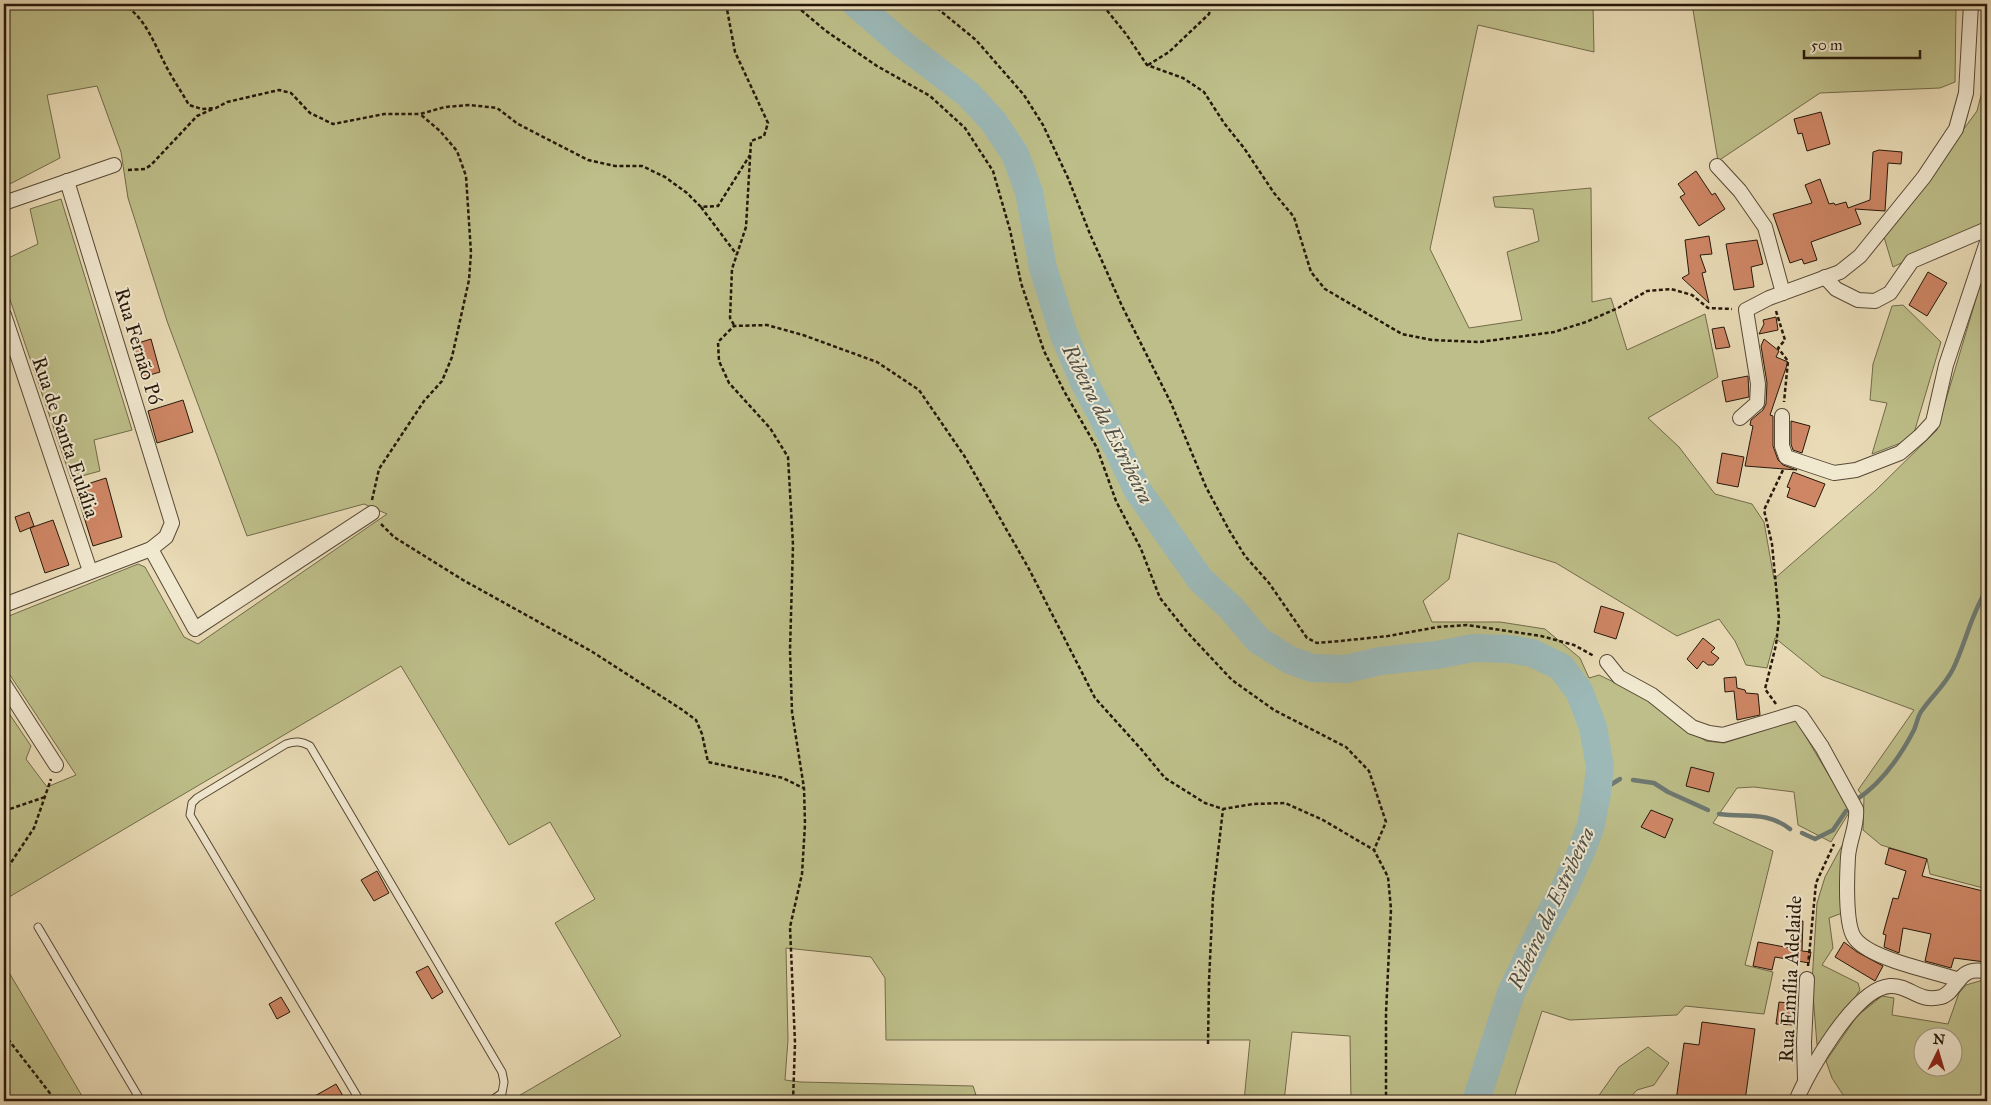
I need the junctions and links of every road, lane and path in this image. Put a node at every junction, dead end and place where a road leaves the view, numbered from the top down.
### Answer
1 (122, 4) edge
2 (726, 4) edge
3 (798, 4) edge
4 (932, 4) edge
5 (1096, 4) edge
6 (1212, 4) edge
7 (1970, 4) edge
8 (1147, 65) junction
9 (216, 108) junction
10 (420, 114) junction
11 (750, 155) junction
12 (114, 165) joint
13 (1717, 166) dead end
14 (67, 181) junction
15 (4, 203) edge
16 (701, 207) junction
17 (1987, 229) edge
18 (1987, 242) edge
19 (737, 255) junction
20 (1825, 278) junction
21 (1783, 293) junction
22 (1769, 298) junction
23 (1746, 310) junction
24 (4, 315) edge
25 (734, 326) junction
26 (1782, 416) joint
27 (1740, 418) dead end
28 (1786, 457) junction
29 (372, 513) junction
30 (151, 549) junction
31 (90, 571) junction
32 (4, 605) edge
33 (1607, 662) joint
34 (4, 684) edge
35 (1786, 716) junction
36 (56, 765) joint
37 (804, 788) junction
38 (45, 797) junction
39 (1224, 810) junction
40 (4, 811) edge
41 (1374, 850) junction
42 (4, 873) edge
43 (1816, 883) dead end
44 (38, 927) dead end
45 (1987, 971) edge
46 (1807, 979) joint
47 (1958, 980) junction
48 (4, 1034) edge
49 (1208, 1044) dead end
50 (1805, 1079) junction
51 (56, 1101) edge
52 (141, 1101) edge
53 (360, 1101) edge
54 (491, 1101) edge
55 (793, 1101) edge
56 (1386, 1101) edge
57 (1796, 1101) edge

1 - 9 path
2 - 11 path
3 - 41 path
4 - 33 path
5 - 8 path
6 - 8 path
7 - 20 street
8 - 23 path
9 - 10 path
9 - 12 path
10 - 16 path
10 - 29 path
11 - 16 path
11 - 19 path
12 - 14 street
13 - 21 street
14 - 15 street
14 - 30 street, Rua Fernão Pó
16 - 19 path
17 - 20 street
18 - 28 street
19 - 25 path
20 - 21 street
21 - 22 street
22 - 23 street
22 - 26 path
23 - 27 street
24 - 31 street, Rua de Santa Eulália
25 - 37 path
25 - 39 path
26 - 28 street
28 - 35 path
29 - 30 street
29 - 37 path
30 - 31 street
31 - 32 street
33 - 35 street
34 - 36 street
35 - 47 street
36 - 38 path
37 - 55 path
38 - 40 path
38 - 42 path
39 - 41 path
39 - 49 path
41 - 56 path
43 - 46 path, Rua Emília Adelaide
44 - 52 lane
45 - 47 street
46 - 50 street, Rua Emília Adelaide
47 - 50 street
48 - 51 path
50 - 57 street
53 - 54 lane

